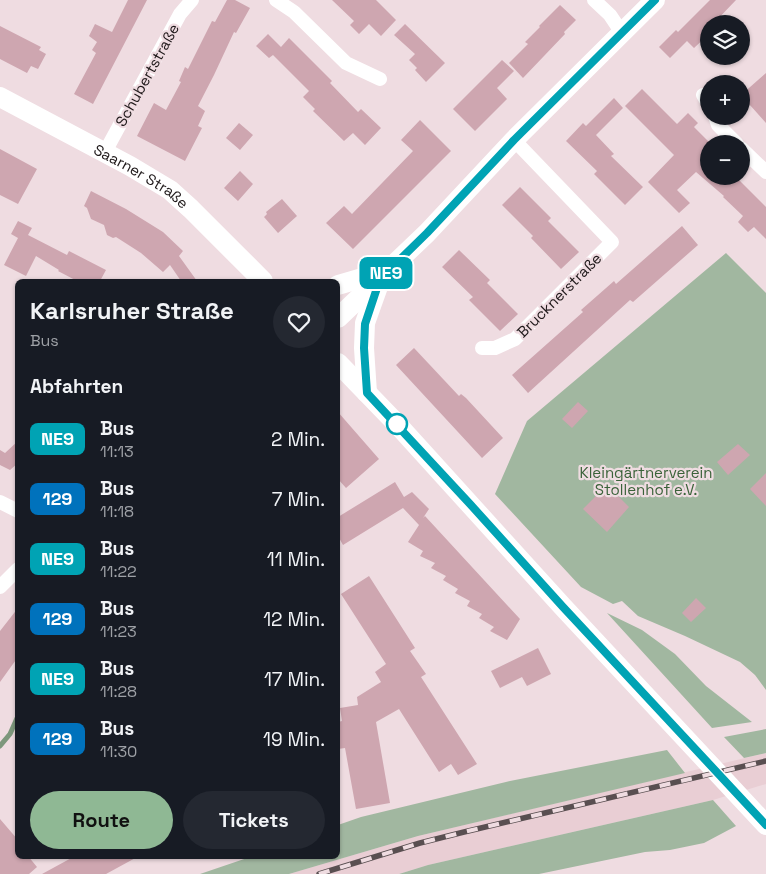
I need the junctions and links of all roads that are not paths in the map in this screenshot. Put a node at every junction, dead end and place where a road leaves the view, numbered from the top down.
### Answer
1 (192, 0) edge
2 (276, 0) edge
3 (594, 0) edge
4 (655, 0) edge
5 (622, 33) junction
6 (380, 79) dead end
7 (0, 97) edge
8 (718, 125) edge
9 (728, 135) edge
10 (514, 140) junction
11 (105, 152) junction
12 (750, 157) edge
13 (766, 172) edge
14 (396, 262) junction
15 (260, 278) edge
16 (380, 279) junction
17 (340, 284) edge
18 (340, 316) edge
19 (482, 348) dead end
20 (340, 365) edge
21 (367, 393) junction
22 (0, 502) edge
23 (15, 510) edge
24 (15, 572) edge
25 (0, 586) edge
26 (764, 823) edge

1 - 11 street, Schubertstraße
2 - 6 street
3 - 5 street
4 - 5 main road
5 - 10 main road
7 - 11 main road, Saarner Straße
8 - 9 street
10 - 14 main road
10 - 19 street, Brucknerstraße
11 - 15 main road, Saarner Straße
12 - 13 street
14 - 16 main road
14 - 17 main road
16 - 18 main road
16 - 21 main road
20 - 21 main road
21 - 26 main road
22 - 23 street
24 - 25 street

